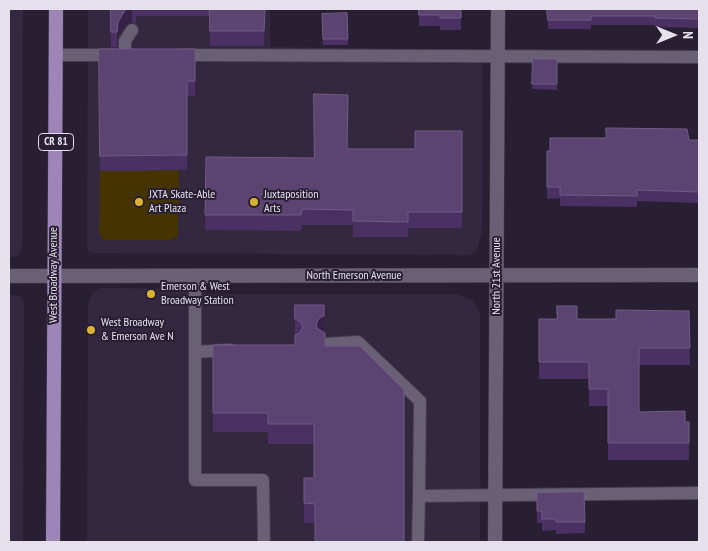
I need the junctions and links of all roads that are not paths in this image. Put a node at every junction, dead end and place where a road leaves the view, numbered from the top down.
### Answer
1 (56, 9) edge
2 (498, 9) edge
3 (117, 30) edge
4 (57, 55) junction
5 (125, 55) junction
6 (140, 55) edge
7 (166, 55) edge
8 (498, 55) junction
9 (699, 57) edge
10 (699, 275) edge
11 (9, 276) edge
12 (54, 276) junction
13 (195, 276) junction
14 (496, 276) junction
15 (324, 344) edge
16 (241, 349) edge
17 (195, 352) junction
18 (495, 494) junction
19 (699, 494) edge
20 (419, 496) junction
21 (52, 542) edge
22 (264, 542) edge
23 (418, 542) edge
24 (495, 542) edge

1 - 4 main road, West Broadway Avenue / CR 81
2 - 8 street, North 21st Avenue
3 - 5 lane
4 - 5 lane
4 - 12 main road, West Broadway Avenue / CR 81
5 - 6 lane
7 - 8 lane
8 - 9 lane
8 - 14 street, North 21st Avenue
10 - 14 street, North Emerson Avenue
11 - 12 street, North Emerson Avenue
12 - 13 street, North Emerson Avenue
12 - 21 main road, West Broadway Avenue / CR 81
13 - 14 street, North Emerson Avenue
13 - 17 lane
14 - 18 street, North 21st Avenue
15 - 20 lane
16 - 17 lane
17 - 22 lane
18 - 19 lane
18 - 20 lane
18 - 24 street, North 21st Avenue
20 - 23 lane

